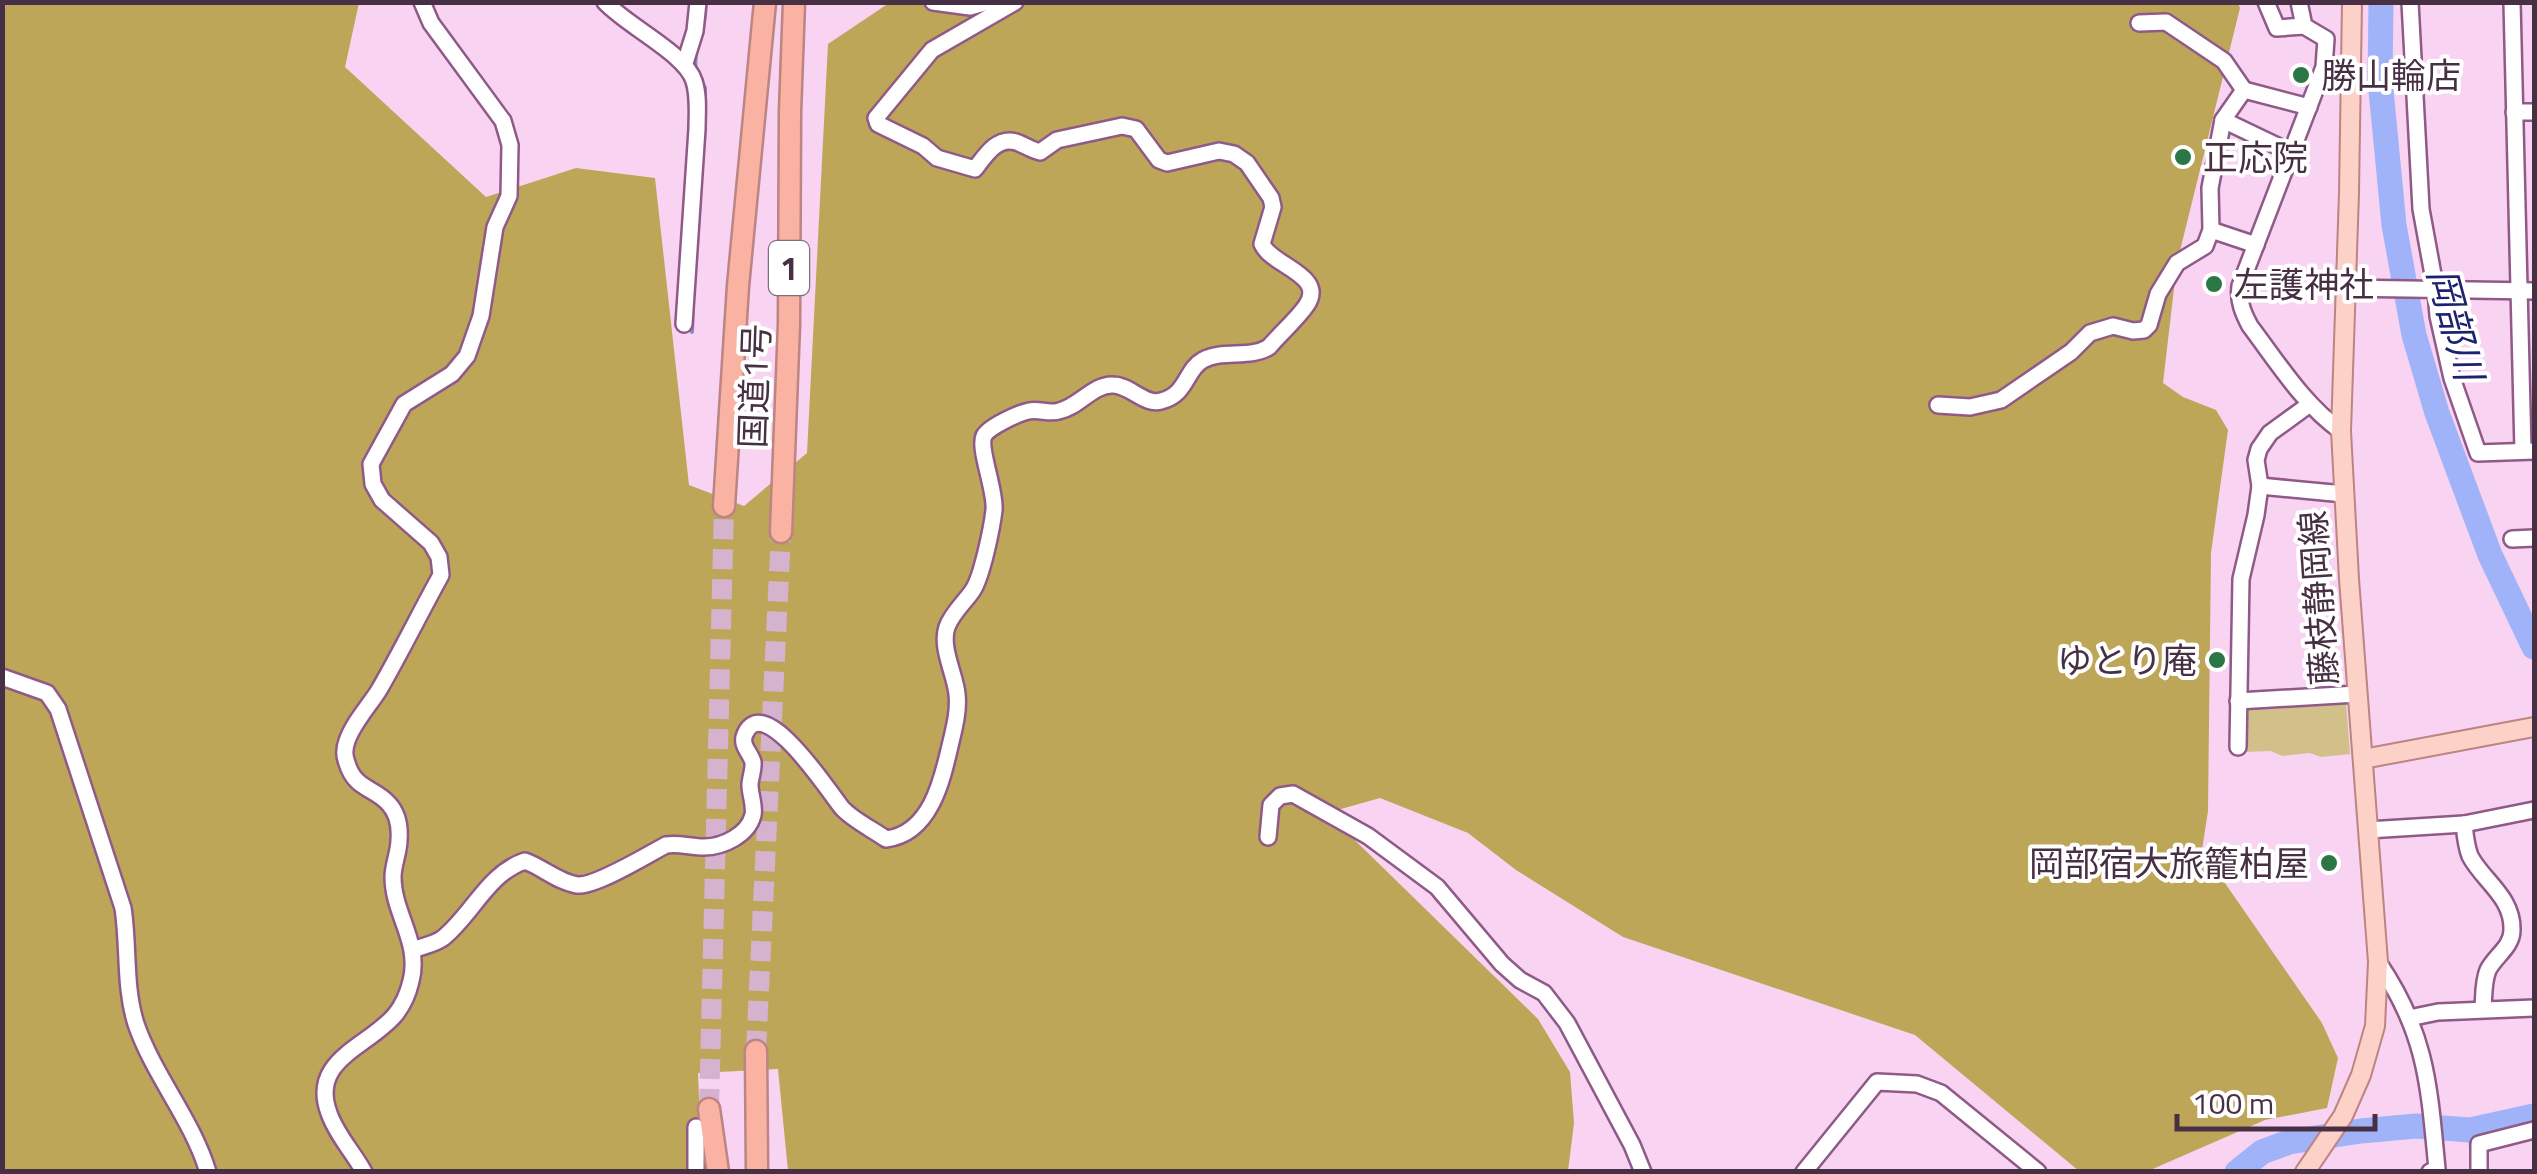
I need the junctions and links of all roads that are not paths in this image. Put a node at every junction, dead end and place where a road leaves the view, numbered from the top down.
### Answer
1 (422, 2) edge
2 (605, 2) edge
3 (698, 2) edge
4 (765, 2) edge
5 (794, 2) edge
6 (933, 2) edge
7 (988, 2) edge
8 (1015, 2) edge
9 (2266, 2) edge
10 (2299, 2) edge
11 (2352, 2) edge
12 (2410, 2) edge
13 (2512, 2) edge
14 (2139, 23) dead end
15 (2304, 26) junction
16 (2352, 26) junction
17 (2326, 39) junction
18 (684, 63) junction
19 (2244, 90) junction
20 (2309, 107) junction
21 (2514, 112) junction
22 (2534, 112) edge
23 (2223, 120) junction
24 (2290, 152) junction
25 (2211, 230) junction
26 (2256, 245) junction
27 (2346, 288) junction
28 (2436, 291) junction
29 (2526, 291) edge
30 (684, 324) dead end
31 (2310, 404) junction
32 (1938, 405) dead end
33 (2341, 432) junction
34 (2528, 451) edge
35 (2260, 486) junction
36 (2344, 494) junction
37 (724, 506) tunnel mouth
38 (781, 532) tunnel mouth
39 (2534, 538) edge
40 (2512, 539) dead end
41 (2, 677) edge
42 (2357, 694) junction
43 (2238, 701) junction
44 (2534, 727) edge
45 (2238, 747) dead end
46 (2363, 759) junction
47 (2534, 810) edge
48 (2464, 824) junction
49 (2368, 830) junction
50 (1268, 837) dead end
51 (413, 950) junction
52 (2378, 962) junction
53 (2534, 1008) edge
54 (2482, 1009) junction
55 (2409, 1018) junction
56 (756, 1051) tunnel mouth
57 (709, 1109) tunnel mouth
58 (696, 1128) dead end
59 (2534, 1130) edge
60 (2435, 1171) edge
61 (208, 1172) edge
62 (364, 1172) edge
63 (696, 1172) edge
64 (718, 1172) edge
65 (757, 1172) edge
66 (1644, 1172) edge
67 (1804, 1172) edge
68 (2038, 1172) edge
69 (2305, 1172) edge
70 (2479, 1172) edge

1 - 51 street
2 - 18 street
3 - 18 street
4 - 37 highway, 国道1号 / 1
5 - 38 highway, 国道1号 / 1
6 - 7 street
8 - 51 street
9 - 15 street
10 - 15 street
11 - 16 main road, 藤枝静岡線
12 - 28 street
13 - 21 street
14 - 19 street
15 - 17 street
16 - 17 street
16 - 27 main road, 藤枝静岡線
17 - 20 street
18 - 30 street
19 - 20 street
19 - 23 street
20 - 24 street
21 - 22 street
21 - 29 street
23 - 24 street
23 - 25 street
24 - 26 street
25 - 26 street
25 - 32 street
26 - 31 street
27 - 28 street
27 - 33 main road, 藤枝静岡線
28 - 29 street
28 - 34 street
29 - 34 street
31 - 33 street
31 - 35 street
33 - 36 main road, 藤枝静岡線
35 - 36 street
35 - 43 street
36 - 42 main road, 藤枝静岡線
39 - 40 street
41 - 61 street
42 - 43 street
42 - 46 main road, 藤枝静岡線
43 - 45 street
44 - 46 main road
46 - 49 main road, 藤枝静岡線
47 - 48 street
48 - 49 street
48 - 54 street
49 - 52 main road, 藤枝静岡線
50 - 66 street
51 - 62 street
52 - 55 street
52 - 69 main road, 藤枝静岡線
53 - 54 street
54 - 55 street
55 - 60 street
56 - 65 highway
57 - 64 highway
58 - 63 street
59 - 70 street
67 - 68 street

